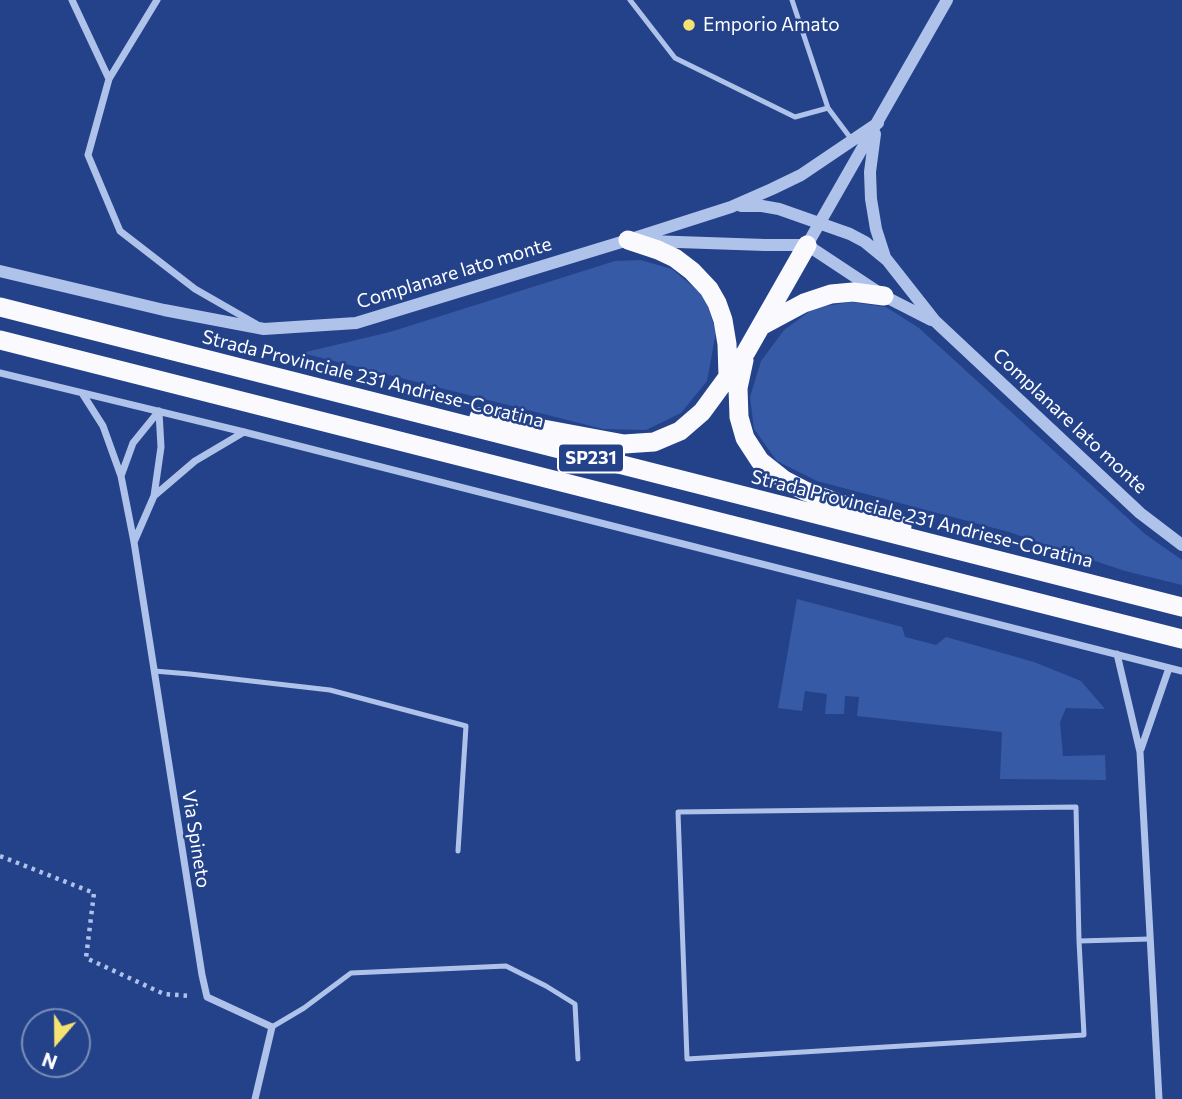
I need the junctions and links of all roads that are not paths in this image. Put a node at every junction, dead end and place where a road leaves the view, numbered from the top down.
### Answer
1 (72, 0) edge
2 (157, 0) edge
3 (630, 0) edge
4 (792, 0) edge
5 (947, 0) edge
6 (109, 79) junction
7 (828, 108) junction
8 (877, 123) junction
9 (852, 140) junction
10 (731, 207) junction
11 (820, 223) junction
12 (628, 240) junction
13 (807, 245) junction
14 (887, 260) junction
15 (0, 271) edge
16 (884, 296) junction
17 (0, 307) edge
18 (935, 321) junction
19 (762, 326) junction
20 (264, 329) junction
21 (0, 340) edge
22 (746, 352) junction
23 (0, 373) edge
24 (728, 376) junction
25 (292, 381) junction
26 (82, 392) junction
27 (159, 411) junction
28 (244, 432) junction
29 (121, 476) junction
30 (154, 496) junction
31 (134, 542) junction
32 (1182, 545) edge
33 (1015, 566) junction
34 (1182, 607) edge
35 (1182, 639) edge
36 (1118, 654) junction
37 (1170, 667) junction
38 (154, 671) junction
39 (1182, 671) edge
40 (1140, 752) junction
41 (458, 851) dead end
42 (1150, 939) junction
43 (1079, 941) junction
44 (272, 1027) junction
45 (578, 1059) dead end
46 (255, 1099) edge
47 (1159, 1099) edge

1 - 6 street
2 - 6 street
3 - 7 lane
4 - 7 lane
5 - 8 street
6 - 20 street
7 - 9 lane
8 - 9 street, Complanare lato monte
8 - 11 street
8 - 14 street, Complanare lato monte
9 - 10 street, Complanare lato monte
10 - 11 street, Complanare lato monte
10 - 12 street, Complanare lato monte
11 - 13 street
11 - 14 street, Complanare lato monte
12 - 13 street, Complanare lato monte
12 - 20 street, Complanare lato monte
12 - 24 highway
13 - 16 street, Complanare lato monte
13 - 19 highway, SP231
14 - 18 street, Complanare lato monte
15 - 20 street, Complanare lato monte
16 - 18 street, Complanare lato monte
16 - 19 highway, SP231
17 - 25 highway, Strada Provinciale 231 Andriese-Coratina / SP231
18 - 32 street, Complanare lato monte
19 - 22 highway, SP231
21 - 35 highway, SP231
22 - 24 highway, SP231
22 - 33 highway, SP231
23 - 26 street
24 - 25 highway, SP231
25 - 33 highway, Strada Provinciale 231 Andriese-Coratina / SP231
26 - 27 street
26 - 29 street, Via Spineto
27 - 28 street
27 - 29 street
27 - 30 street
28 - 30 street
28 - 36 street
29 - 31 street, Via Spineto
30 - 31 street
31 - 38 street, Via Spineto
33 - 34 highway, Strada Provinciale 231 Andriese-Coratina / SP231
36 - 37 street
36 - 40 street
37 - 39 street
37 - 40 street
38 - 41 lane
38 - 44 street, Via Spineto
40 - 42 street
42 - 43 lane
42 - 47 street
43 - 43 lane
44 - 45 lane
44 - 46 street

